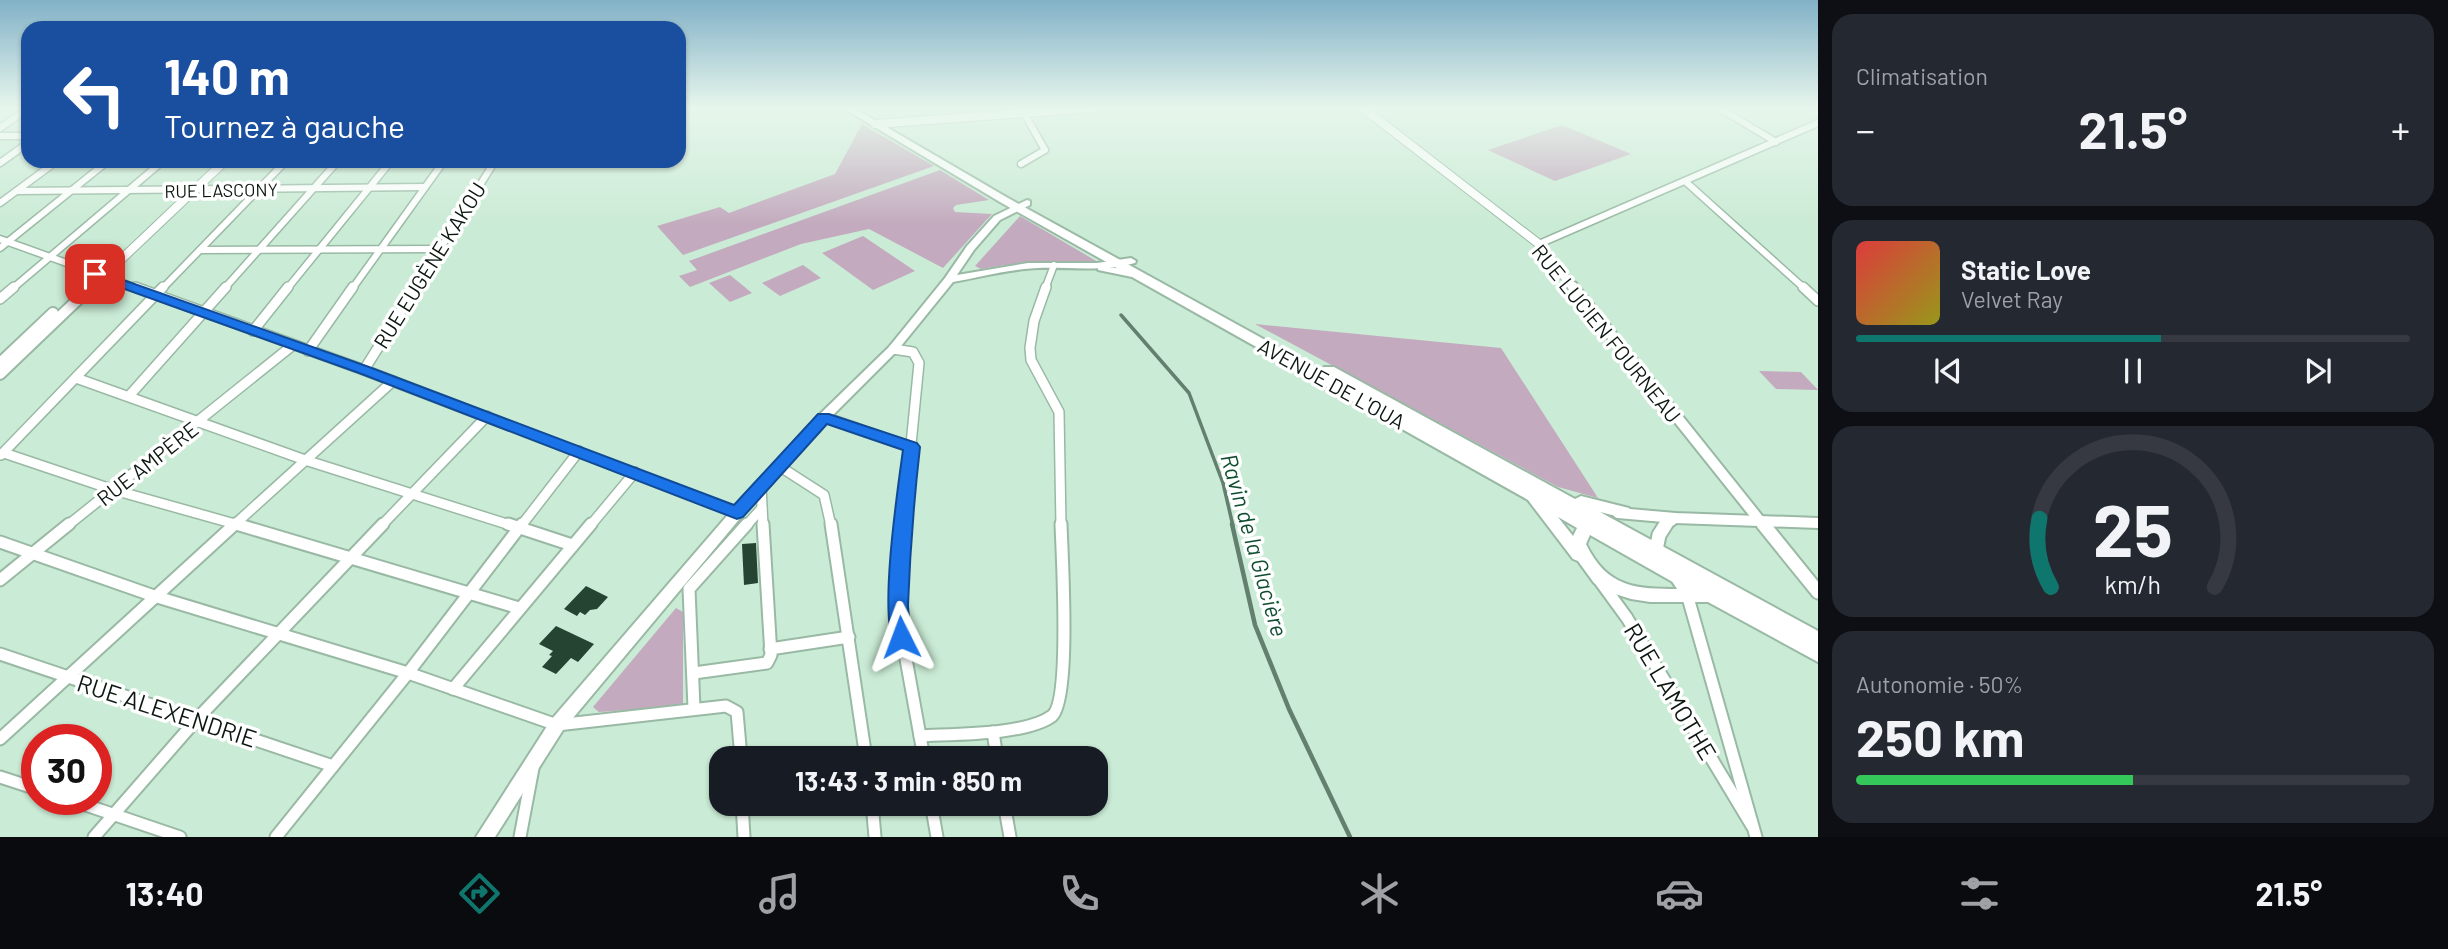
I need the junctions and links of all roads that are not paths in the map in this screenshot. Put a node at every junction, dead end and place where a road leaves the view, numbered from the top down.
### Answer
1 (918, 147) edge
2 (921, 147) edge
3 (1044, 147) edge
4 (1414, 147) edge
5 (1765, 147) edge
6 (21, 148) edge
7 (0, 163) edge
8 (1021, 164) dead end
9 (48, 168) edge
10 (99, 168) edge
11 (155, 168) edge
12 (210, 168) edge
13 (217, 168) edge
14 (279, 168) edge
15 (332, 168) edge
16 (386, 168) edge
17 (439, 168) edge
18 (490, 168) edge
19 (1686, 182) junction
20 (424, 187) junction
21 (370, 188) junction
22 (259, 189) junction
23 (314, 189) junction
24 (72, 190) junction
25 (190, 190) junction
26 (17, 191) junction
27 (128, 191) junction
28 (0, 203) edge
29 (1022, 206) junction
30 (1003, 207) junction
31 (2, 243) edge
32 (1539, 244) junction
33 (322, 248) junction
34 (381, 248) junction
35 (438, 248) junction
36 (261, 249) junction
37 (200, 250) junction
38 (48, 258) junction
39 (1126, 263) junction
40 (1054, 265) junction
41 (1102, 268) junction
42 (99, 276) junction
43 (949, 280) junction
44 (1149, 280) junction
45 (156, 296) junction
46 (0, 299) edge
47 (1818, 302) edge
48 (202, 312) junction
49 (253, 331) junction
50 (293, 345) junction
51 (892, 349) junction
52 (308, 351) junction
53 (0, 363) edge
54 (364, 370) junction
55 (0, 373) edge
56 (76, 378) junction
57 (393, 381) junction
58 (129, 396) junction
59 (487, 416) junction
60 (824, 417) junction
61 (200, 422) junction
62 (911, 447) junction
63 (579, 451) junction
64 (2, 455) edge
65 (305, 460) junction
66 (779, 466) junction
67 (635, 472) junction
68 (761, 486) junction
69 (114, 490) junction
70 (411, 493) junction
71 (1530, 493) junction
72 (1561, 497) junction
73 (762, 508) junction
74 (1624, 512) junction
75 (737, 513) junction
76 (1675, 518) junction
77 (1590, 520) junction
78 (1760, 522) junction
79 (1818, 523) edge
80 (235, 526) junction
81 (517, 529) junction
82 (0, 542) edge
83 (572, 545) junction
84 (1656, 550) junction
85 (32, 554) junction
86 (351, 557) junction
87 (1583, 560) junction
88 (1673, 574) junction
89 (0, 580) edge
90 (1818, 592) edge
91 (468, 593) junction
92 (1688, 594) junction
93 (1710, 595) junction
94 (154, 596) junction
95 (519, 608) junction
96 (276, 634) junction
97 (849, 637) junction
98 (1818, 639) edge
99 (770, 649) junction
100 (0, 654) edge
101 (1818, 654) edge
102 (408, 673) junction
103 (694, 673) junction
104 (69, 677) junction
105 (453, 689) junction
106 (694, 708) junction
107 (197, 719) junction
108 (557, 725) junction
109 (993, 732) junction
110 (920, 736) junction
111 (0, 739) edge
112 (740, 746) edge
113 (864, 746) edge
114 (922, 746) edge
115 (995, 746) edge
116 (535, 760) junction
117 (333, 766) junction
118 (0, 777) edge
119 (21, 784) edge
120 (112, 813) edge
121 (116, 814) junction
122 (743, 816) edge
123 (873, 816) edge
124 (933, 816) edge
125 (1006, 816) edge
126 (1754, 832) edge
127 (94, 837) edge
128 (180, 837) edge
129 (276, 837) edge
130 (485, 837) edge
131 (520, 837) edge
132 (744, 837) edge
133 (875, 837) edge
134 (937, 837) edge
135 (1010, 837) edge

1 - 30 main road, AVENUE DE L'OUA
2 - 29 main road, AVENUE DE L'OUA
3 - 8 street
4 - 32 street, RUE LUCIEN FOURNEAU
5 - 19 street
6 - 7 street
9 - 26 street
10 - 24 street
11 - 27 street
12 - 25 street
13 - 25 street
14 - 22 street
15 - 23 street
16 - 21 street
17 - 20 street
18 - 35 street, RUE EUGÈNE KAKOU
19 - 32 street
19 - 47 street
20 - 21 street, RUE LASCONY
20 - 34 street
21 - 23 street, RUE LASCONY
21 - 33 street
22 - 23 street, RUE LASCONY
22 - 25 street, RUE LASCONY
22 - 37 street
23 - 36 street
24 - 26 street, RUE LASCONY
24 - 27 street, RUE LASCONY
24 - 31 street
25 - 27 street, RUE LASCONY
25 - 42 street
26 - 28 street
27 - 38 street
29 - 30 main road, AVENUE DE L'OUA
29 - 39 main road, AVENUE DE L'OUA
30 - 43 main road
31 - 38 street
32 - 78 street, RUE LUCIEN FOURNEAU
33 - 34 street
33 - 36 street
33 - 49 street
34 - 35 street
34 - 52 street
35 - 54 street, RUE EUGÈNE KAKOU
36 - 37 street
36 - 48 street
37 - 45 street
38 - 42 street
38 - 46 street
39 - 41 main road
39 - 44 main road, AVENUE DE L'OUA
39 - 72 main road, AVENUE DE L'OUA
40 - 41 main road
40 - 43 main road
40 - 109 street
41 - 44 main road
42 - 45 street
42 - 53 street
42 - 55 street
43 - 51 main road
44 - 71 main road, AVENUE DE L'OUA
45 - 48 street
45 - 56 street
48 - 49 street
48 - 58 street
49 - 50 street
50 - 52 street
50 - 61 street, RUE AMPÈRE
51 - 60 main road
51 - 62 street
52 - 54 street
54 - 57 street
56 - 58 street
56 - 64 street
57 - 59 street
57 - 65 street
58 - 61 street
59 - 63 street
59 - 70 street
60 - 62 street
60 - 66 main road
61 - 65 street
61 - 69 street, RUE AMPÈRE
62 - 110 street
63 - 67 street
63 - 81 street
64 - 69 street
65 - 70 street
65 - 80 street
66 - 68 main road
66 - 97 street
67 - 75 street
67 - 83 street
68 - 73 street
68 - 75 main road
69 - 80 street
69 - 85 street, RUE AMPÈRE
70 - 81 street
70 - 86 street
71 - 77 main road, AVENUE DE L'OUA
71 - 87 main road
72 - 74 main road
72 - 77 main road, AVENUE DE L'OUA
73 - 99 street
73 - 103 street
74 - 76 street
74 - 77 street
75 - 108 main road
76 - 78 street
76 - 84 street
77 - 84 main road, AVENUE DE L'OUA
77 - 87 main road
77 - 88 main road, AVENUE DE L'OUA
78 - 79 street
78 - 90 street, RUE LUCIEN FOURNEAU
80 - 86 street
80 - 94 street
81 - 83 street
81 - 91 street
82 - 85 street
83 - 95 street
84 - 88 street
84 - 98 main road, AVENUE DE L'OUA
85 - 89 street, RUE AMPÈRE
85 - 94 street
86 - 91 street
86 - 96 street
87 - 92 main road
87 - 126 street, RUE LAMOTHE
88 - 92 street, RUE LAMOTHE
88 - 93 main road, AVENUE DE L'OUA
91 - 95 street
91 - 102 street
92 - 93 main road
92 - 126 street, RUE LAMOTHE
93 - 101 main road, AVENUE DE L'OUA
94 - 96 street
94 - 104 street
95 - 105 street
96 - 102 street
96 - 107 street
97 - 99 street
97 - 113 street
99 - 103 street
100 - 104 street, RUE ALEXENDRIE
102 - 105 street
102 - 117 street
103 - 106 street
104 - 107 street, RUE ALEXENDRIE
104 - 111 street
105 - 108 street
106 - 108 street
106 - 112 street
107 - 117 street, RUE ALEXENDRIE
107 - 121 street
108 - 116 main road
109 - 110 street
109 - 115 street
110 - 114 street
116 - 130 main road
116 - 131 street
117 - 129 street
118 - 119 street
120 - 121 street
121 - 127 street
121 - 128 street
122 - 132 street
123 - 133 street
124 - 134 street
125 - 135 street

